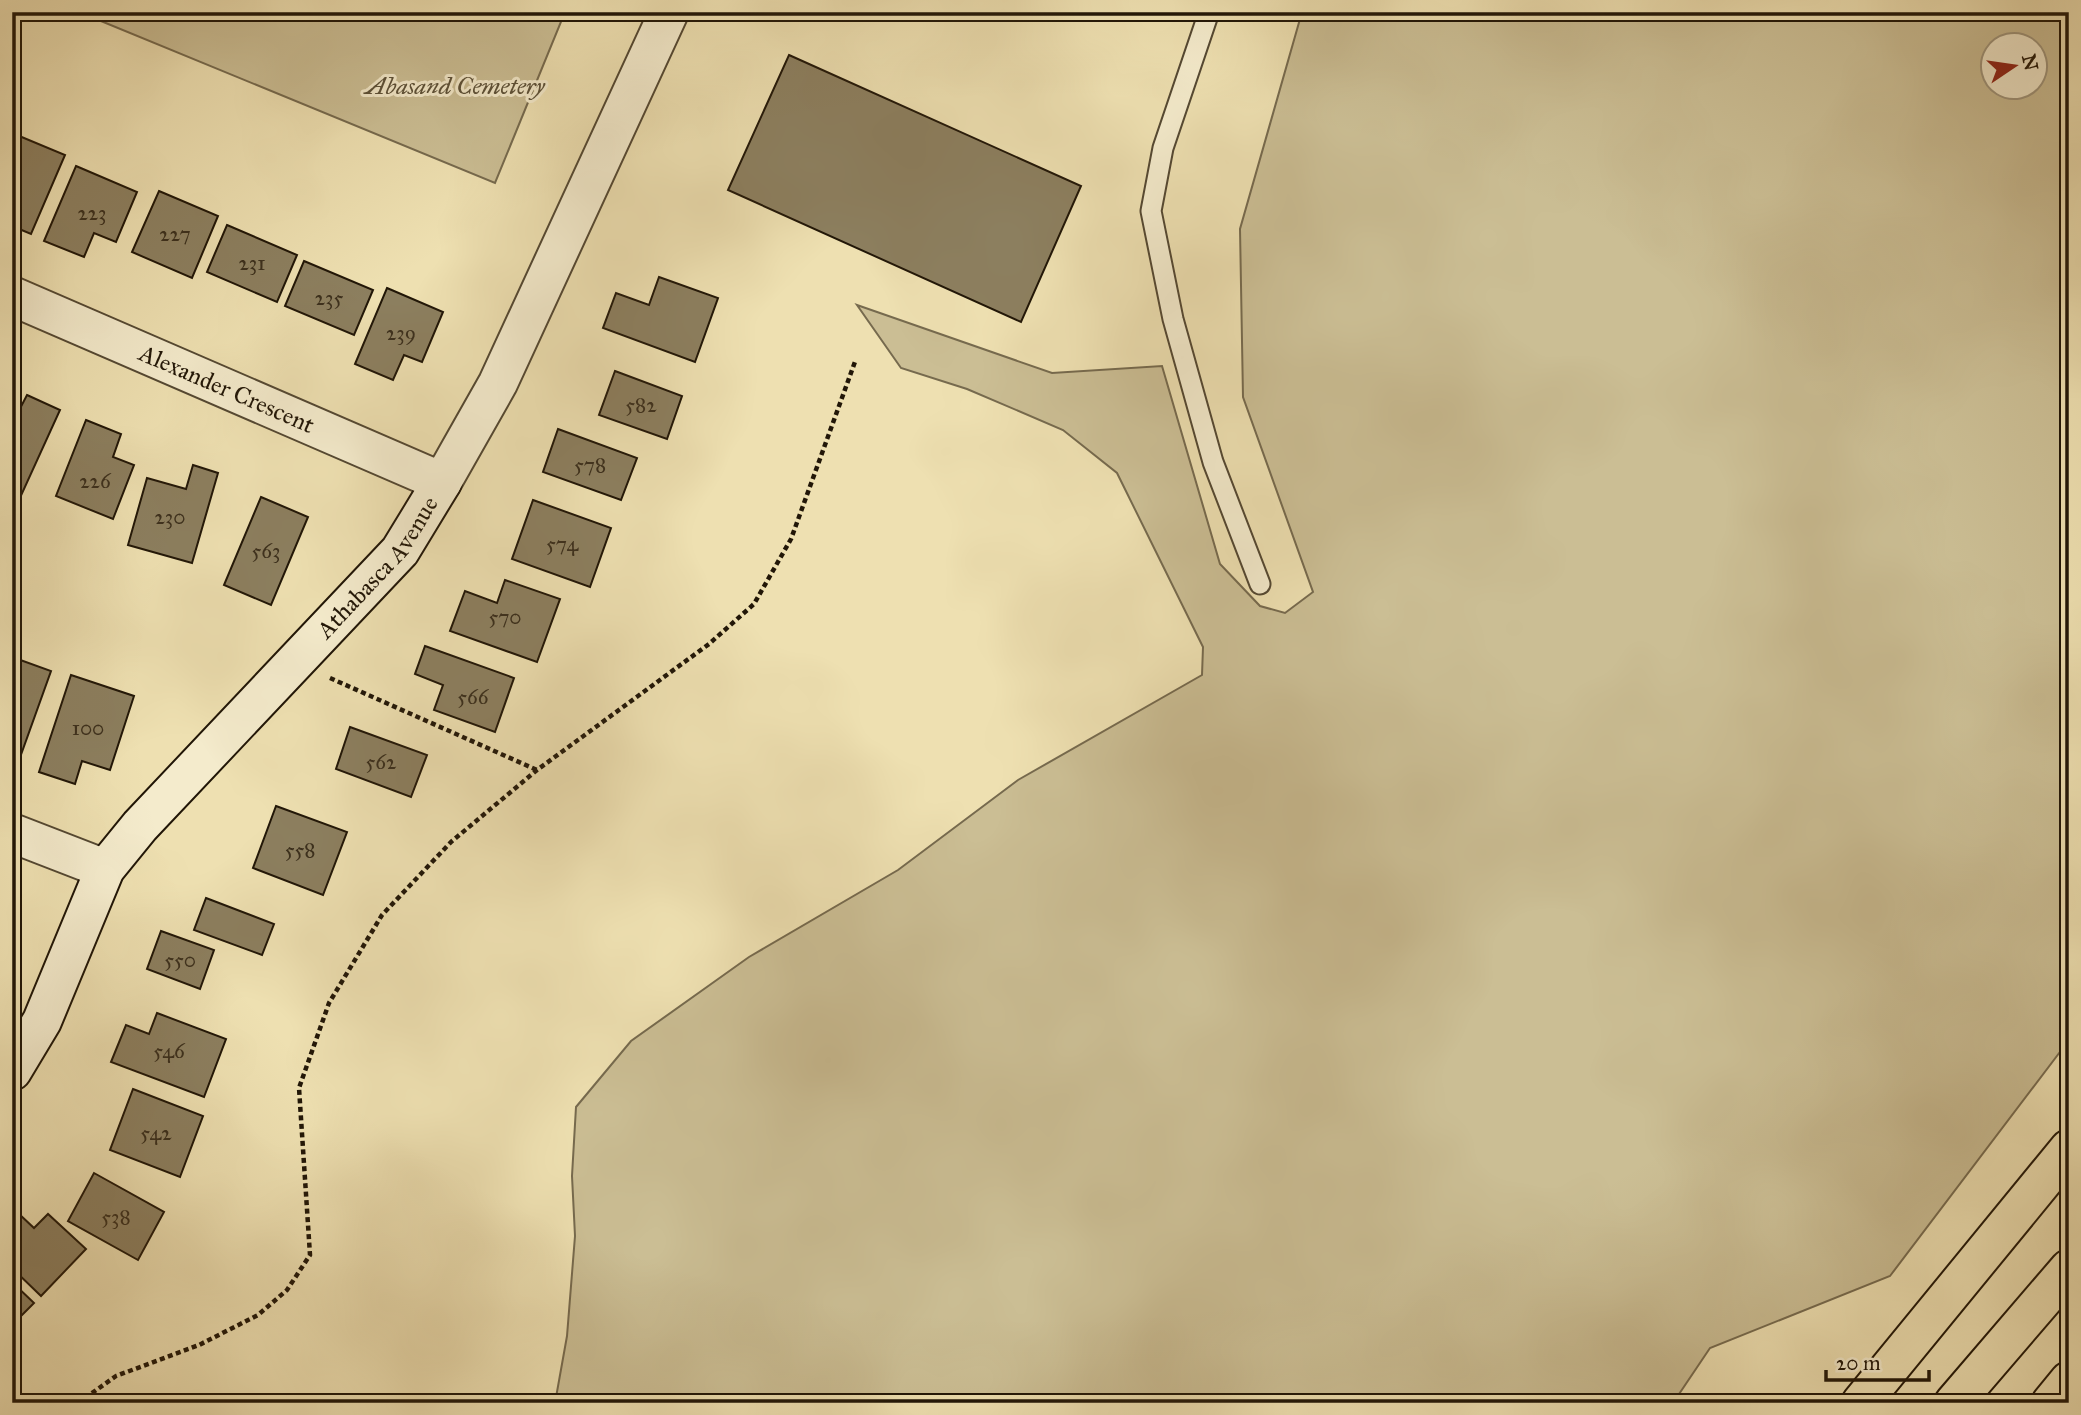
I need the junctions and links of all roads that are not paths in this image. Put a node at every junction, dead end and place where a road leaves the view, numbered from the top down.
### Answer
1 (669, 12) edge
2 (1209, 12) edge
3 (12, 296) edge
4 (442, 482) junction
5 (1260, 584) dead end
6 (12, 833) edge
7 (104, 869) junction
8 (12, 1071) edge
9 (2069, 1149) edge
10 (2069, 1269) edge
11 (2069, 1381) edge
12 (1861, 1403) edge
13 (1954, 1403) edge
14 (2051, 1403) edge

1 - 4 street, Athabasca Avenue
2 - 5 lane
3 - 4 street, Alexander Crescent
4 - 7 street, Athabasca Avenue
6 - 7 street
7 - 8 street, Athabasca Avenue
9 - 12 highway
10 - 13 highway
11 - 14 highway

